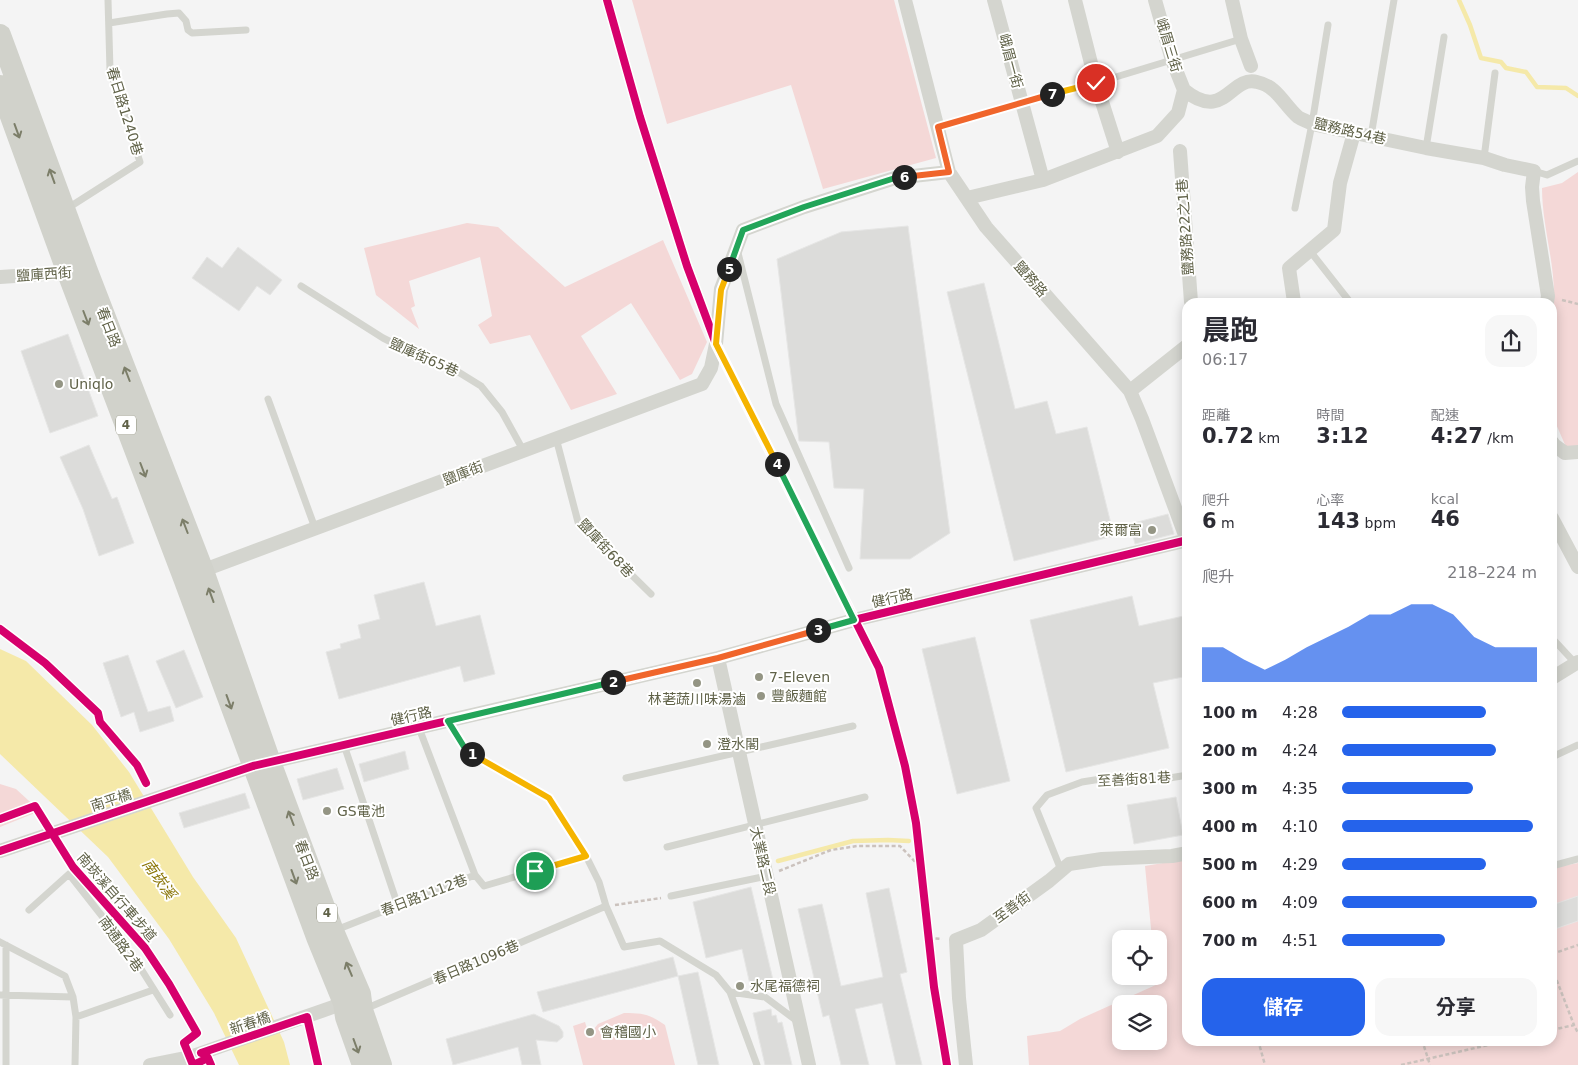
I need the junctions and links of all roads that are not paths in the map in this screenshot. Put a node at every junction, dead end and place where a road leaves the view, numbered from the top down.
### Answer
1 (108, 0) edge
2 (905, 0) edge
3 (994, 0) edge
4 (1075, 0) edge
5 (1155, 0) edge
6 (1232, 0) edge
7 (1394, 0) edge
8 (109, 23) junction
9 (1328, 24) dead end
10 (246, 30) dead end
11 (0, 35) edge
12 (1444, 37) dead end
13 (1241, 39) junction
14 (1172, 60) junction
15 (1251, 66) dead end
16 (1495, 73) dead end
17 (1096, 83) junction
18 (0, 86) edge
19 (1184, 90) junction
20 (1022, 102) junction
21 (1312, 124) junction
22 (938, 127) junction
23 (1354, 133) junction
24 (1370, 136) junction
25 (1426, 148) junction
26 (1180, 151) dead end
27 (1118, 152) junction
28 (1484, 158) junction
29 (1578, 161) edge
30 (1534, 171) junction
31 (949, 172) junction
32 (1043, 180) junction
33 (967, 198) junction
34 (1295, 208) dead end
35 (65, 210) junction
36 (736, 247) junction
37 (1310, 251) junction
38 (78, 272) junction
39 (0, 277) edge
40 (301, 286) dead end
41 (1191, 298) edge
42 (1293, 298) edge
43 (1347, 298) edge
44 (1548, 298) edge
45 (1182, 350) edge
46 (1130, 391) junction
47 (268, 399) dead end
48 (556, 438) junction
49 (523, 450) junction
50 (1182, 527) edge
51 (1557, 527) edge
52 (315, 528) junction
53 (1182, 542) edge
54 (1578, 566) edge
55 (849, 568) dead end
56 (194, 574) junction
57 (651, 594) dead end
58 (1557, 643) edge
59 (718, 658) junction
60 (1577, 663) edge
61 (1557, 675) edge
62 (448, 721) junction
63 (852, 726) dead end
64 (419, 728) junction
65 (344, 745) junction
66 (1578, 745) edge
67 (739, 752) junction
68 (1557, 755) edge
69 (261, 764) junction
70 (1182, 776) edge
71 (626, 778) dead end
72 (865, 797) dead end
73 (755, 825) junction
74 (667, 847) dead end
75 (0, 850) edge
76 (1182, 854) edge
77 (586, 856) junction
78 (1578, 859) edge
79 (1557, 865) edge
80 (765, 868) junction
81 (1061, 870) junction
82 (475, 875) junction
83 (671, 896) road end
84 (398, 906) junction
85 (606, 906) junction
86 (29, 910) dead end
87 (325, 934) junction
88 (3, 944) edge
89 (3, 972) edge
90 (153, 990) junction
91 (730, 992) junction
92 (3, 995) edge
93 (72, 997) junction
94 (353, 1006) junction
95 (170, 1015) dead end
96 (76, 1017) junction
97 (800, 1022) junction
98 (6, 1065) edge
99 (75, 1065) edge
100 (150, 1065) edge
101 (363, 1065) edge
102 (381, 1065) edge
103 (757, 1065) edge
104 (809, 1065) edge
105 (966, 1065) edge

1 - 8 lane, 春日路1240巷
2 - 22 street, 鹽務路
3 - 20 street, 峨眉一街
4 - 17 street
5 - 14 street, 峨眉三街
6 - 13 street
7 - 24 lane
8 - 10 lane
8 - 35 lane, 春日路1240巷
9 - 21 lane
35 -> 11 main road, 春日路 / 4
12 - 25 lane
13 - 14 lane
13 - 15 street
14 - 17 lane
14 - 19 street, 峨眉三街
16 - 28 lane
17 - 20 lane
17 - 27 street
18 -> 38 main road, 春日路 / 4
19 - 21 street, 鹽務路54巷
19 - 27 street
20 - 22 lane
20 - 32 street, 峨眉一街
21 - 23 street, 鹽務路54巷
21 - 34 lane
22 - 31 street, 鹽務路
23 - 24 street, 鹽務路54巷
23 - 37 street
24 - 25 street, 鹽務路54巷
25 - 28 street, 鹽務路54巷
26 - 41 street, 鹽務路22之1巷
27 - 32 street
28 - 30 street, 鹽務路54巷
29 - 30 lane, 鹽務路54巷
30 - 44 street
31 - 33 street, 鹽務路
31 - 36 street
32 - 33 street
33 - 46 street, 鹽務路
35 - 38 main road, 春日路 / 4
36 - 48 street, 鹽庫街
36 - 55 lane
37 - 42 street
37 - 43 lane
38 - 39 street, 鹽庫西街
38 - 56 main road, 春日路 / 4
40 - 49 lane, 鹽庫街65巷
45 - 46 street
46 - 50 street, 鹽務路
47 - 52 lane
48 - 49 street, 鹽庫街
48 - 57 lane, 鹽庫街68巷
49 - 52 street, 鹽庫街
51 - 54 street
52 - 56 street, 鹽庫街
53 - 59 street, 健行路
56 - 69 main road, 春日路 / 4
58 - 60 lane
59 - 62 street, 健行路
59 - 67 street, 大業路二段
60 - 61 street
62 - 64 street, 健行路
62 - 77 lane
63 - 67 lane
64 - 65 street, 健行路
64 - 82 lane
65 - 69 street, 健行路
65 - 84 lane
66 - 68 lane
67 - 71 lane
67 - 73 street, 大業路二段
69 - 75 street, 南平橋
69 - 87 main road, 春日路 / 4
70 - 81 lane, 至善街81巷
72 - 73 lane
73 - 74 lane
73 - 80 street, 大業路二段
76 - 81 street, 至善街
77 - 82 lane, 春日路1112巷
77 - 85 lane
78 - 79 lane
80 - 83 lane
80 - 97 street, 大業路二段
81 - 105 street, 至善街
82 - 84 lane, 春日路1112巷
84 - 87 lane, 春日路1112巷
85 - 91 lane
85 - 94 lane, 春日路1096巷
86 - 90 lane, 南通路2巷
87 - 94 main road, 春日路 / 4
88 - 89 lane
88 - 93 lane
89 - 92 lane
90 - 95 lane, 南通路2巷
90 - 96 lane
91 - 97 lane
91 - 103 lane
92 - 93 lane
92 - 98 lane
93 - 96 lane
94 - 100 street, 新春橋
94 -> 101 main road, 春日路 / 4
94 - 102 main road, 春日路 / 4
96 - 99 lane
97 - 104 street, 大業路二段

